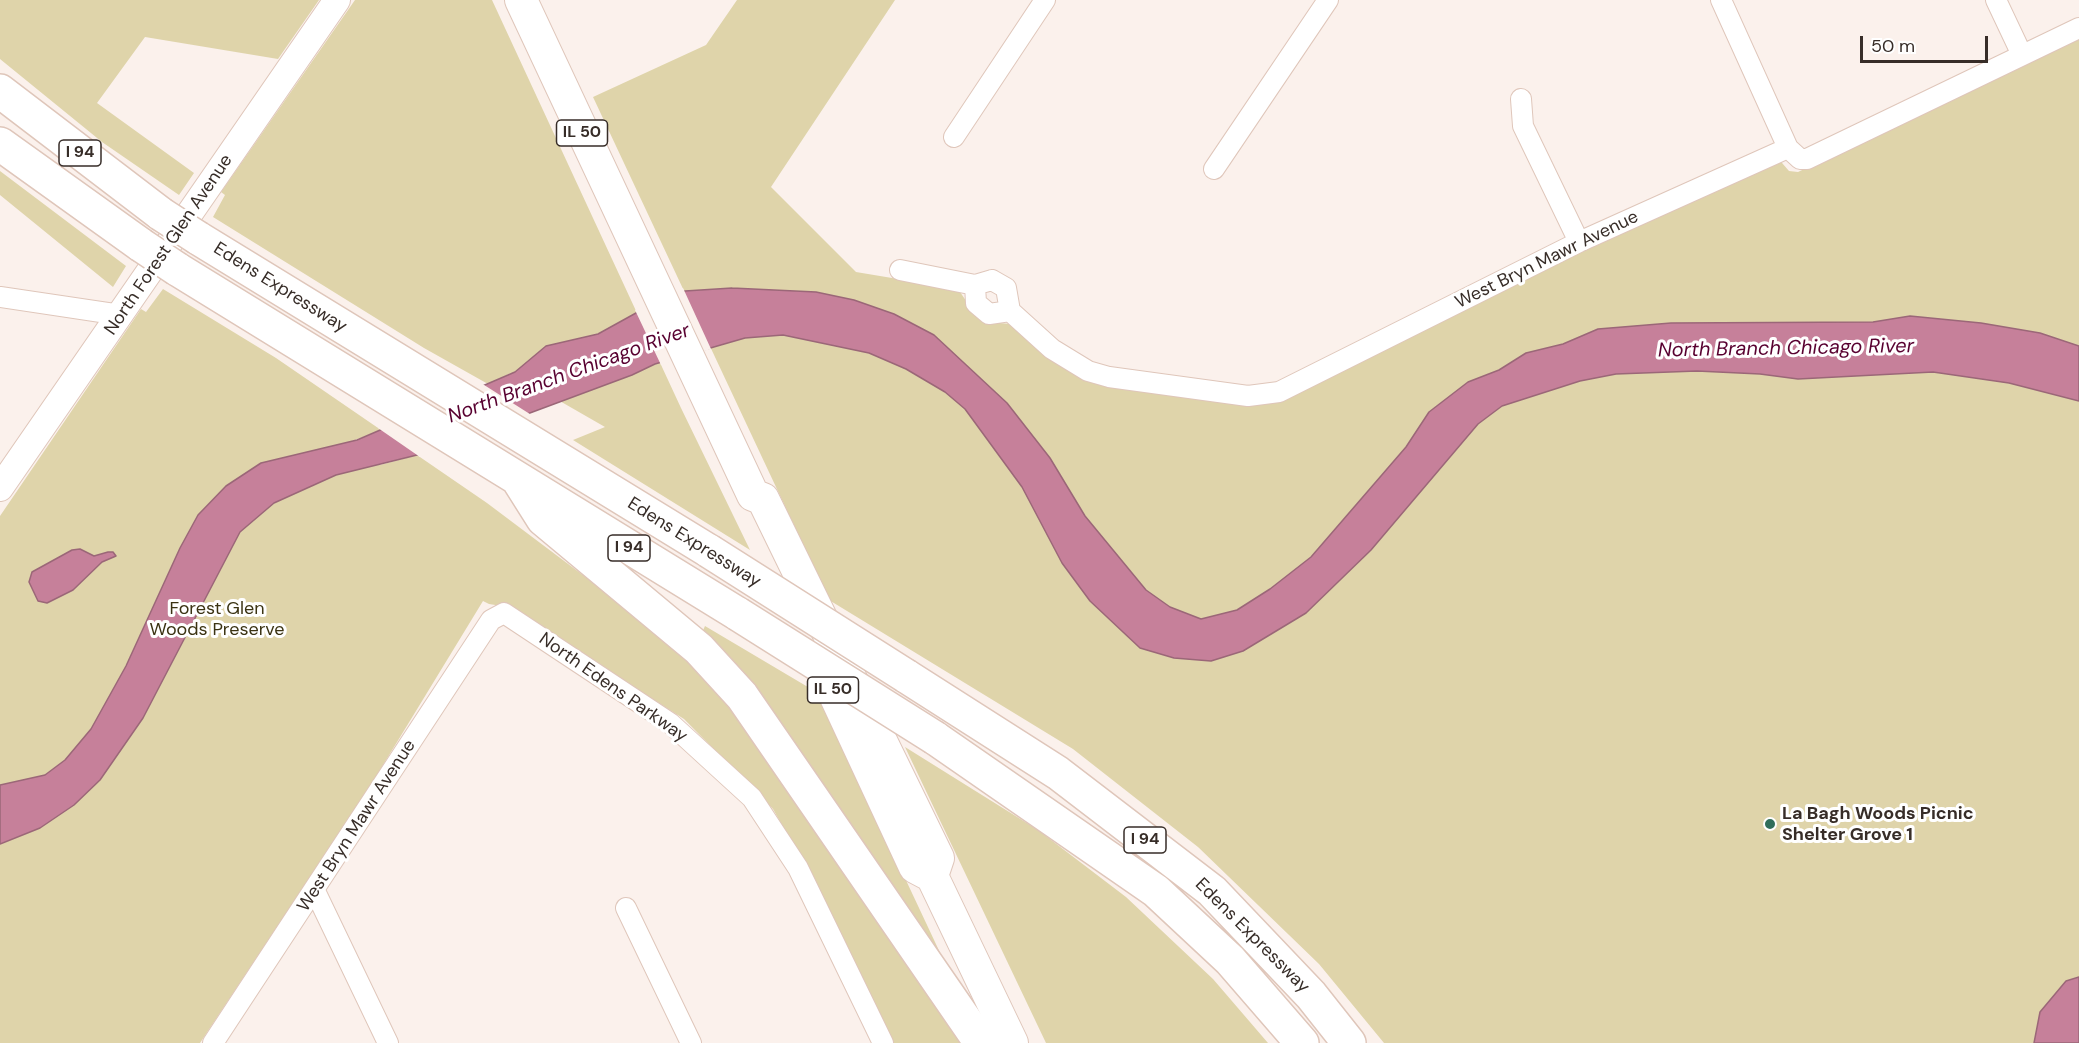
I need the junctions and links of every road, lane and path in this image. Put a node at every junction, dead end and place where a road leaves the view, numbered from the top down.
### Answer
1 (337, 0) edge
2 (521, 0) edge
3 (1045, 0) edge
4 (1328, 0) edge
5 (1720, 0) edge
6 (1996, 0) edge
7 (2079, 28) edge
8 (2022, 55) junction
9 (0, 91) edge
10 (1521, 99) dead end
11 (954, 137) dead end
12 (0, 144) edge
13 (1788, 148) junction
14 (1214, 169) dead end
15 (1579, 242) junction
16 (900, 270) dead end
17 (975, 285) junction
18 (0, 297) edge
19 (1010, 311) junction
20 (121, 315) junction
21 (519, 481) junction
22 (0, 488) edge
23 (504, 613) joint
24 (315, 891) junction
25 (626, 909) dead end
26 (213, 1043) edge
27 (388, 1043) edge
28 (691, 1043) edge
29 (883, 1043) edge
30 (981, 1043) edge
31 (1012, 1043) edge
32 (1302, 1043) edge
33 (1349, 1043) edge

1 - 20 street, North Forest Glen Avenue
2 - 31 main road, IL 50
3 - 11 street
4 - 14 street
5 - 13 street
6 - 8 street
7 - 8 street
8 - 13 street
9 - 33 highway, Edens Expressway / I 94, bridge
10 - 15 street
12 - 21 highway, Edens Expressway / I 94, bridge
13 - 15 street, West Bryn Mawr Avenue
15 - 19 street, West Bryn Mawr Avenue
16 - 17 street, West Bryn Mawr Avenue
17 - 19 street
17 - 19 street, West Bryn Mawr Avenue
18 - 20 street
20 - 22 street, North Forest Glen Avenue
21 - 30 highway
21 - 32 highway, Edens Expressway / I 94, bridge
23 - 24 street, West Bryn Mawr Avenue
23 - 29 street, North Edens Parkway
24 - 26 street, West Bryn Mawr Avenue
24 - 27 street
25 - 28 street

